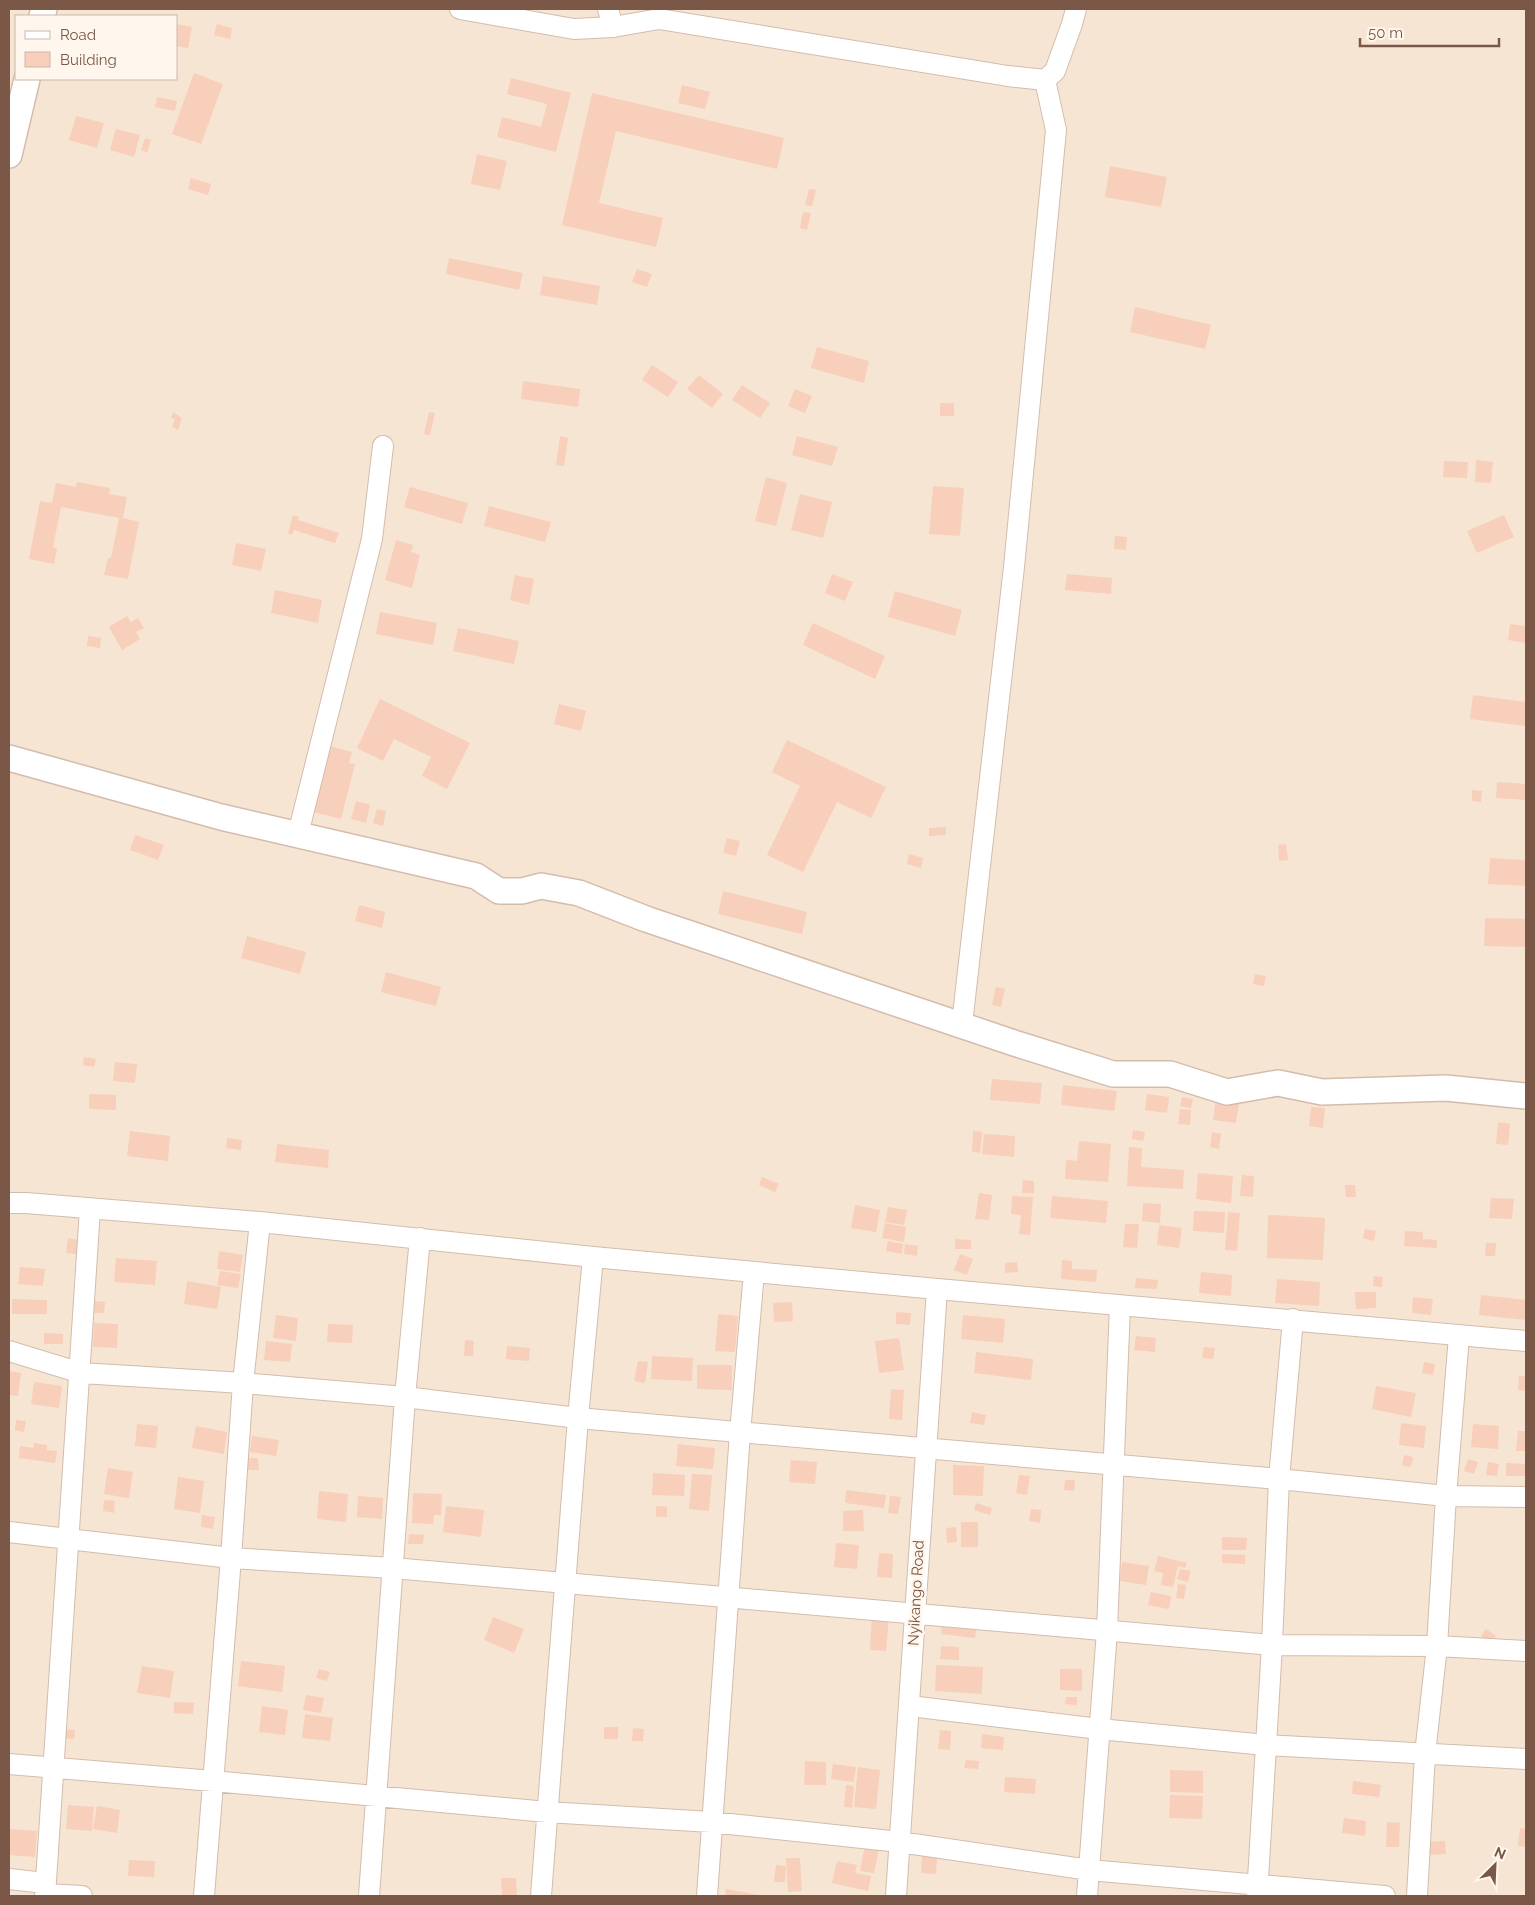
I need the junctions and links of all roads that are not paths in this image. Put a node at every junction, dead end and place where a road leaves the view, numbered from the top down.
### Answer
1 (460, 9) edge
2 (1076, 9) edge
3 (611, 18) edge
4 (27, 80) edge
5 (1045, 80) junction
6 (9, 155) edge
7 (383, 446) dead end
8 (9, 758) edge
9 (298, 834) junction
10 (962, 1024) junction
11 (1526, 1096) edge
12 (9, 1203) edge
13 (90, 1209) junction
14 (260, 1222) junction
15 (420, 1238) junction
16 (593, 1257) junction
17 (754, 1272) junction
18 (937, 1290) junction
19 (1120, 1305) junction
20 (1293, 1319) junction
21 (1459, 1336) junction
22 (1526, 1340) edge
23 (9, 1351) edge
24 (81, 1373) junction
25 (243, 1383) junction
26 (405, 1397) junction
27 (578, 1418) junction
28 (740, 1433) junction
29 (925, 1450) junction
30 (1114, 1465) junction
31 (1279, 1479) junction
32 (1446, 1496) junction
33 (1526, 1497) edge
34 (9, 1532) edge
35 (69, 1538) junction
36 (231, 1558) junction
37 (393, 1568) junction
38 (566, 1583) junction
39 (728, 1597) junction
40 (914, 1614) junction
41 (1107, 1631) junction
42 (1272, 1644) junction
43 (1436, 1646) junction
44 (1526, 1651) edge
45 (910, 1706) junction
46 (1099, 1729) junction
47 (1266, 1745) junction
48 (1425, 1754) junction
49 (1526, 1759) edge
50 (9, 1764) edge
51 (53, 1767) junction
52 (213, 1781) junction
53 (376, 1797) junction
54 (547, 1812) junction
55 (711, 1822) junction
56 (900, 1842) junction
57 (1089, 1870) junction
58 (9, 1879) edge
59 (1258, 1890) edge
60 (45, 1891) edge
61 (82, 1896) edge
62 (204, 1896) edge
63 (369, 1896) edge
64 (541, 1896) edge
65 (707, 1896) edge
66 (896, 1896) edge
67 (1087, 1896) edge
68 (1385, 1896) edge
69 (1417, 1896) edge

1 - 3 street
2 - 5 street
3 - 5 street
4 - 6 street
5 - 10 street
7 - 9 street
8 - 9 street
9 - 10 street
10 - 11 street
12 - 13 street
13 - 14 street
13 - 24 street
14 - 15 street
14 - 25 street
15 - 16 street
15 - 26 street
16 - 17 street
16 - 27 street
17 - 18 street
17 - 28 street
18 - 19 street
18 - 29 street, Nyikango Road
19 - 20 street
19 - 30 street
20 - 21 street
20 - 31 street
21 - 22 street
21 - 32 street
23 - 24 street
24 - 25 street
24 - 35 street
25 - 26 street
25 - 36 street
26 - 27 street
26 - 37 street
27 - 28 street
27 - 38 street
28 - 29 street
28 - 39 street
29 - 30 street
29 - 40 street, Nyikango Road
30 - 31 street
30 - 41 street
31 - 32 street
31 - 42 street
32 - 33 street
32 - 43 street
34 - 35 street
35 - 36 street
35 - 51 street
36 - 37 street
36 - 52 street
37 - 38 street
37 - 53 street
38 - 39 street
38 - 54 street
39 - 40 street
39 - 55 street
40 - 41 street
40 - 45 street, Nyikango Road
41 - 42 street
41 - 46 street
42 - 43 street
42 - 47 street
43 - 44 street
43 - 48 street
45 - 46 street
45 - 56 street, Nyikango Road
46 - 47 street
46 - 57 street
47 - 48 street
47 - 59 street
48 - 49 street
48 - 69 street
50 - 51 street
51 - 52 street
51 - 60 street
52 - 53 street
52 - 62 street
53 - 54 street
53 - 63 street
54 - 55 street
54 - 64 street
55 - 56 street
55 - 65 street
56 - 57 street
56 - 66 street, Nyikango Road
57 - 59 street
57 - 67 street
58 - 60 street
59 - 68 street
60 - 61 street

